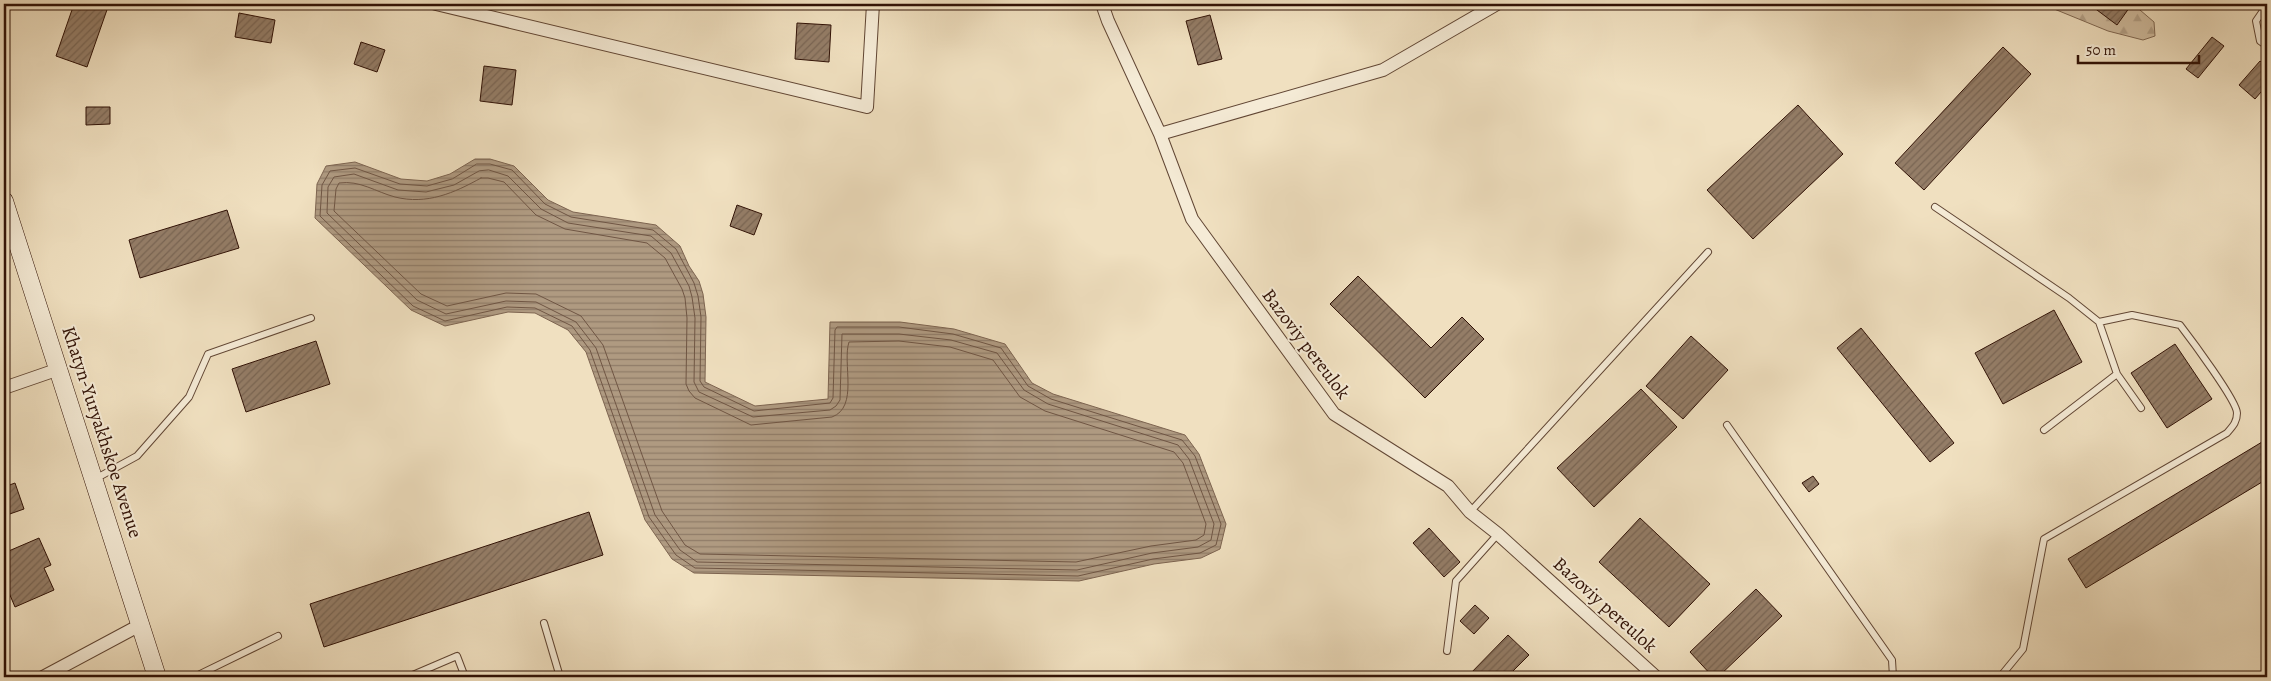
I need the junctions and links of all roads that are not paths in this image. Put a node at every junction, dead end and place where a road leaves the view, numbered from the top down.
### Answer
1 (436, 4) edge
2 (873, 4) edge
3 (1102, 4) edge
4 (1497, 4) edge
5 (2267, 5) edge
6 (2267, 46) edge
7 (1160, 134) junction
8 (4, 201) edge
9 (1935, 207) dead end
10 (1708, 252) dead end
11 (311, 318) dead end
12 (2099, 322) junction
13 (60, 369) junction
14 (2117, 374) junction
15 (4, 388) edge
16 (2141, 408) dead end
17 (1727, 424) dead end
18 (2044, 430) dead end
19 (95, 479) junction
20 (1470, 512) junction
21 (1498, 534) junction
22 (544, 623) dead end
23 (142, 624) junction
24 (278, 636) dead end
25 (1448, 652) dead end
26 (43, 677) edge
27 (158, 677) edge
28 (194, 677) edge
29 (408, 677) edge
30 (464, 677) edge
31 (560, 677) edge
32 (1656, 677) edge
33 (1894, 677) edge
34 (2000, 677) edge

1 - 2 street
3 - 7 street, Bazoviy pereulok
4 - 7 street
5 - 6 lane
7 - 20 street, Bazoviy pereulok
8 - 13 main road, Khatyn-Yuryakhskoe Avenue
9 - 12 lane
10 - 20 lane
11 - 19 lane
12 - 14 lane
12 - 34 lane
13 - 15 street
13 - 19 main road, Khatyn-Yuryakhskoe Avenue
14 - 16 lane
14 - 18 lane
17 - 33 lane
19 - 23 main road, Khatyn-Yuryakhskoe Avenue
20 - 21 street, Bazoviy pereulok
21 - 25 lane
21 - 32 street, Bazoviy pereulok
22 - 31 lane
23 - 26 street
23 - 27 main road, Khatyn-Yuryakhskoe Avenue
24 - 28 lane
29 - 30 lane

